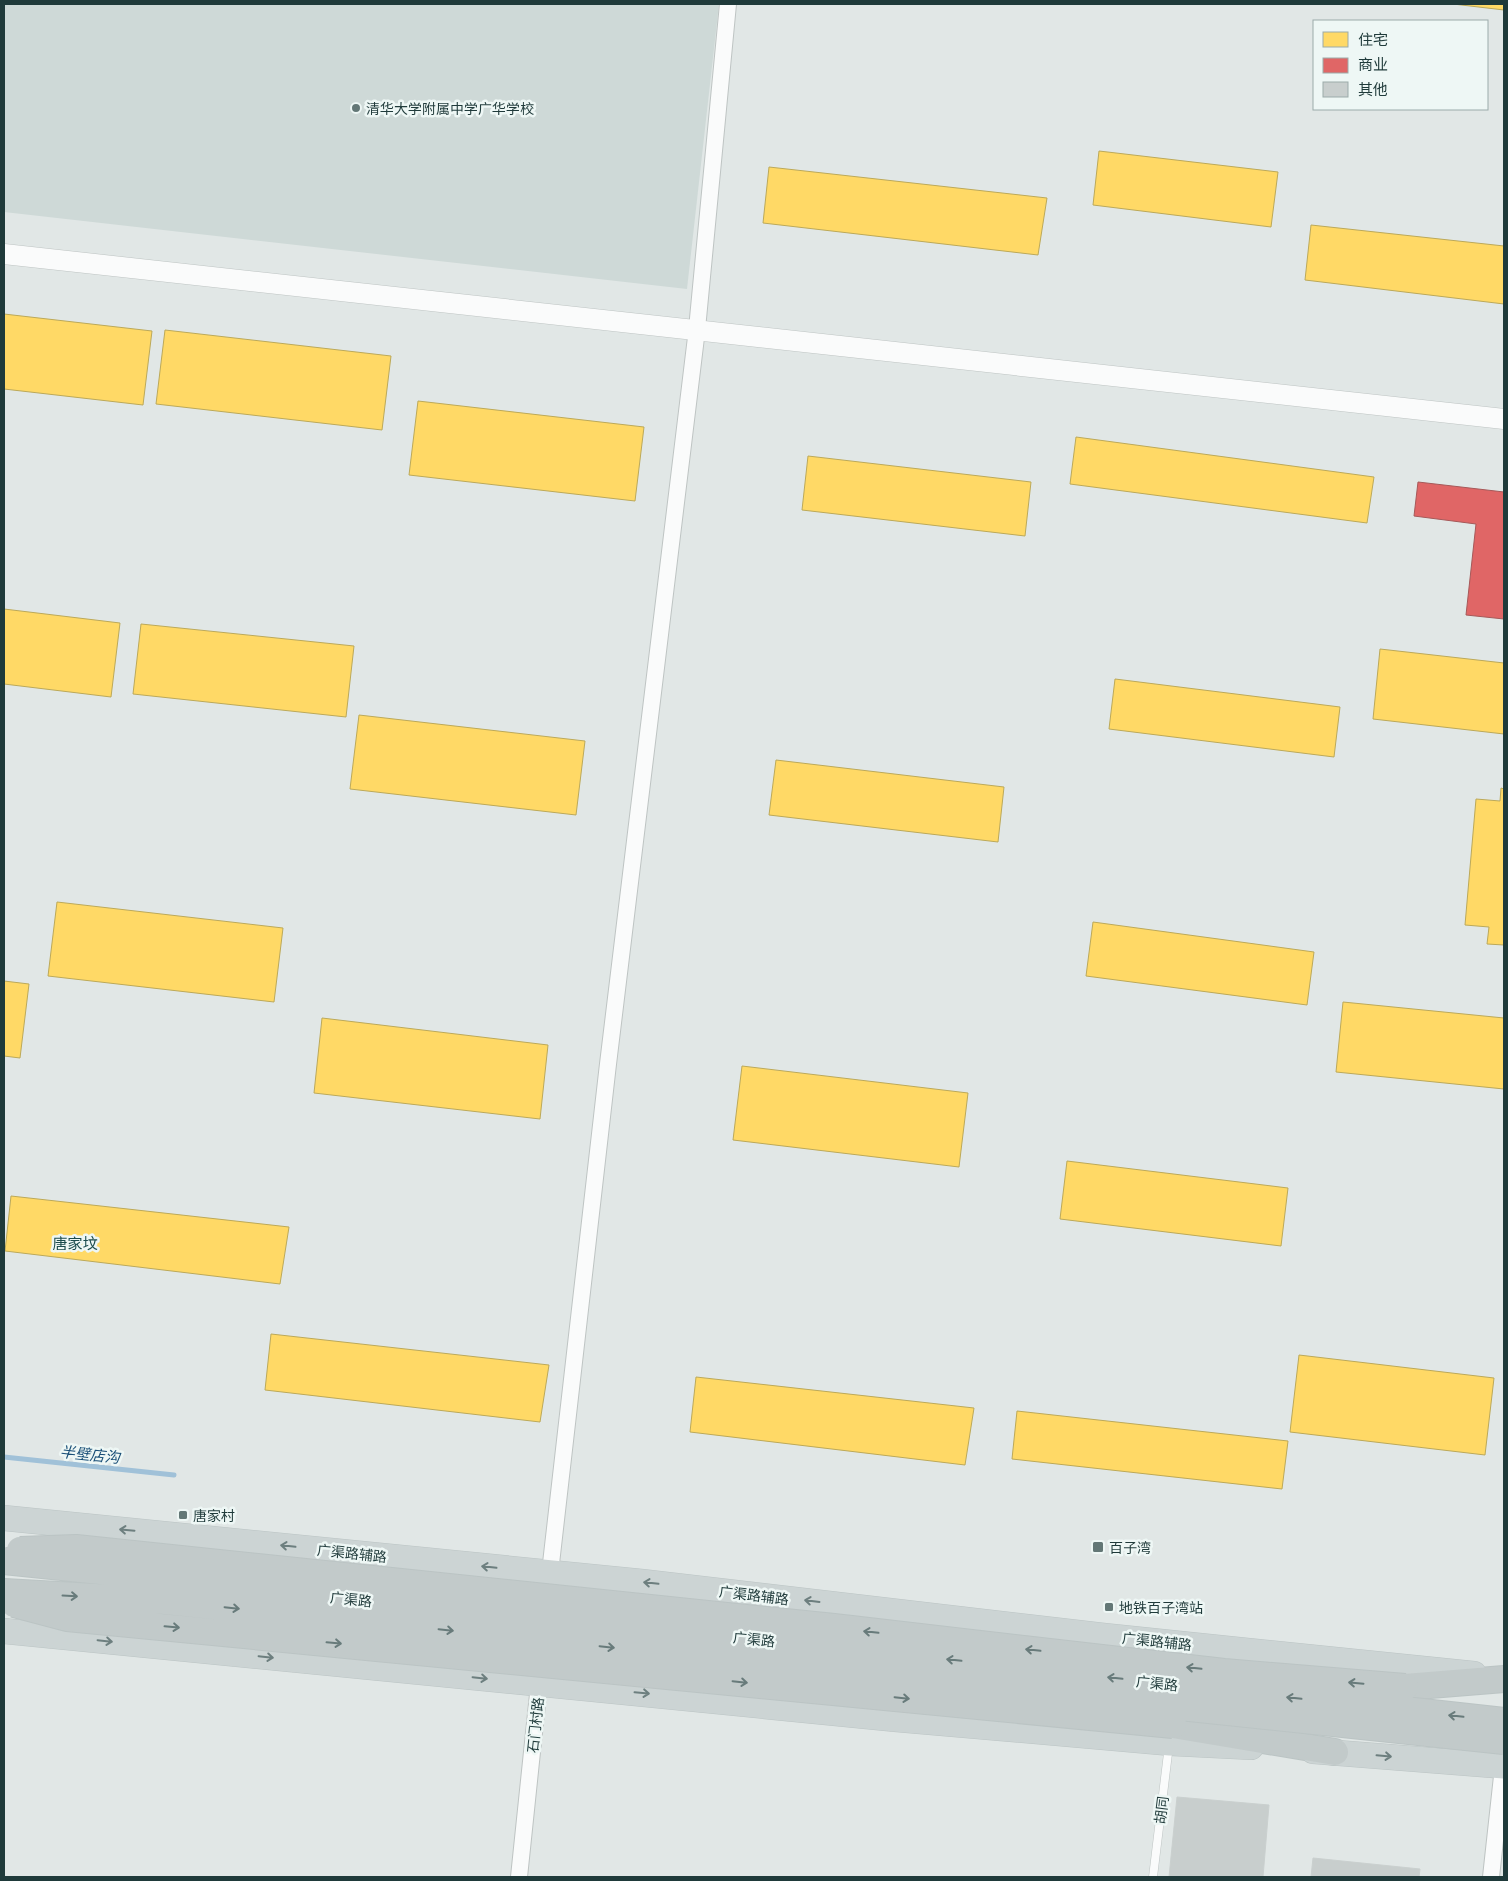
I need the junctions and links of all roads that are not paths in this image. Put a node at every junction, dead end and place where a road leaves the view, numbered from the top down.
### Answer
1 (728, 4) edge
2 (4, 254) edge
3 (697, 329) junction
4 (1504, 419) edge
5 (4, 1518) edge
6 (4, 1550) edge
7 (375, 1556) junction
8 (4, 1561) edge
9 (550, 1573) junction
10 (4, 1592) edge
11 (734, 1592) junction
12 (4, 1601) edge
13 (4, 1631) edge
14 (365, 1666) junction
15 (1504, 1678) edge
16 (540, 1684) junction
17 (717, 1700) junction
18 (1504, 1721) edge
19 (1171, 1734) junction
20 (1336, 1752) joint
21 (1504, 1757) edge
22 (519, 1877) edge
23 (1153, 1877) edge
24 (1491, 1877) edge

1 - 3 street, 石门村路
2 - 3 street
3 - 4 street
3 - 9 street, 石门村路
7 -> 5 main road, 广渠路辅路
15 -> 6 highway, bridge
9 -> 7 main road, 广渠路辅路
7 - 14 street
18 -> 8 highway, 广渠路, bridge
11 -> 9 main road, 广渠路辅路
9 - 16 street, 石门村路
10 -> 21 highway, 广渠路, bridge
15 -> 11 main road, 广渠路辅路
11 - 17 street
12 -> 19 highway, bridge
13 -> 14 main road
14 -> 16 main road
16 -> 17 main road
16 - 22 street, 石门村路
17 - 19 main road
19 - 20 highway
19 - 23 lane, 胡同
20 -> 21 main road
21 - 24 street

